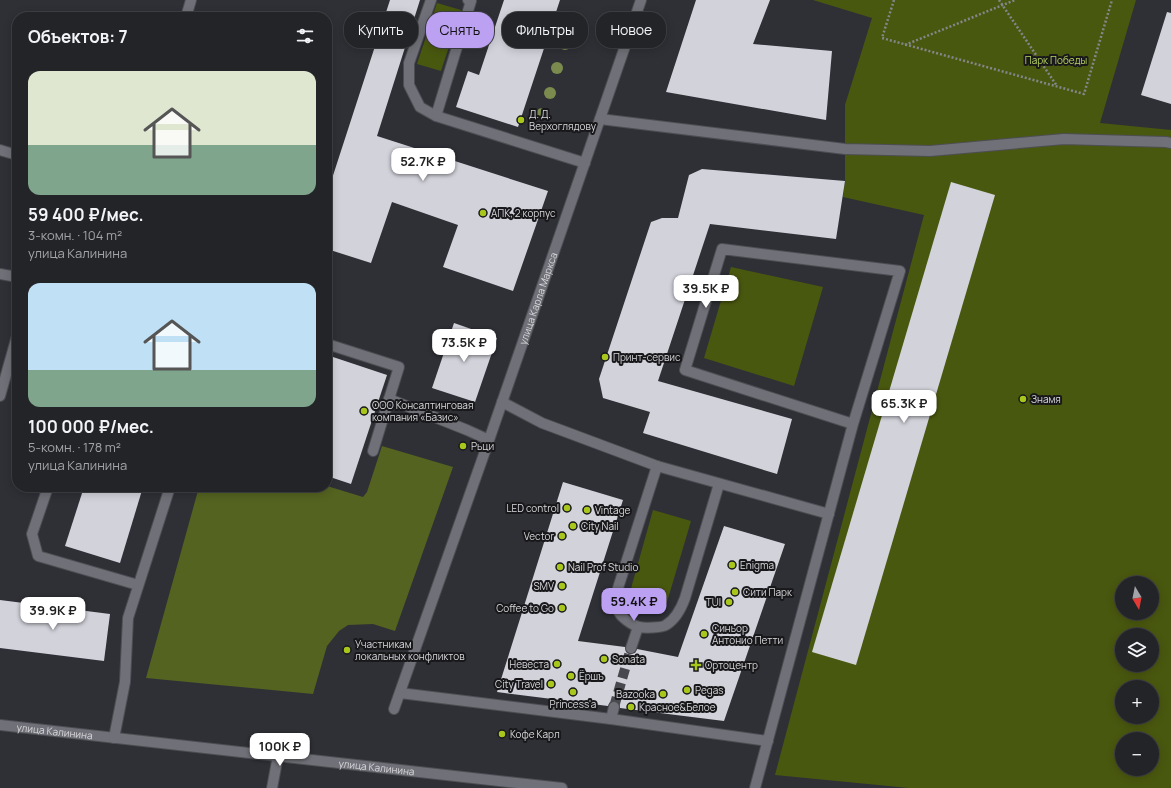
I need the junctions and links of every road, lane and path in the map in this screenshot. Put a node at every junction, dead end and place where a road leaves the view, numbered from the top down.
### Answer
1 (191, 0) edge
2 (431, 0) edge
3 (468, 0) edge
4 (641, 0) edge
5 (894, 0) edge
6 (999, 0) edge
7 (1004, 0) edge
8 (1015, 0) edge
9 (1112, 0) edge
10 (1003, 5) junction
11 (187, 12) edge
12 (904, 45) junction
13 (1057, 87) junction
14 (436, 116) junction
15 (600, 119) junction
16 (1171, 143) edge
17 (0, 150) edge
18 (12, 154) edge
19 (585, 163) junction
20 (0, 274) edge
21 (12, 276) edge
22 (332, 346) edge
23 (12, 354) edge
24 (0, 396) edge
25 (389, 400) junction
26 (502, 402) junction
27 (853, 424) junction
28 (489, 440) junction
29 (373, 451) dead end
30 (657, 466) junction
31 (719, 484) junction
32 (46, 492) edge
33 (168, 492) edge
34 (829, 514) junction
35 (138, 586) junction
36 (638, 627) junction
37 (631, 648) tunnel mouth
38 (400, 693) junction
39 (614, 707) tunnel mouth
40 (394, 709) dead end
41 (611, 719) junction
42 (0, 725) edge
43 (114, 738) junction
44 (768, 741) junction
45 (278, 756) junction
46 (272, 788) edge
47 (562, 788) edge
48 (756, 788) edge

1 - 11 street
2 - 14 street
3 - 14 street
4 - 15 street, улица Карла Маркса
5 - 12 path
6 - 10 path
7 - 10 path
8 - 10 path
9 - 13 path
10 - 12 path
10 - 13 path
12 - 13 path
14 - 19 street
15 - 16 street
15 - 19 street, улица Карла Маркса
17 - 18 street
19 - 26 street, улица Карла Маркса
20 - 21 street
22 - 25 street
23 - 24 street
25 - 28 street
25 - 29 street
26 - 28 street, улица Карла Маркса
26 - 30 street
27 - 27 street
27 - 34 street
28 - 38 street, улица Карла Маркса
30 - 31 street
30 - 36 street
31 - 34 street
31 - 36 street
32 - 35 street
33 - 35 street
34 - 44 street
35 - 43 street
36 - 37 street
38 - 40 street, улица Карла Маркса
38 - 41 street
39 - 41 street
41 - 44 street
42 - 43 street, улица Калинина
43 - 45 street, улица Калинина
44 - 48 street
45 - 46 street
45 - 47 street, улица Калинина

